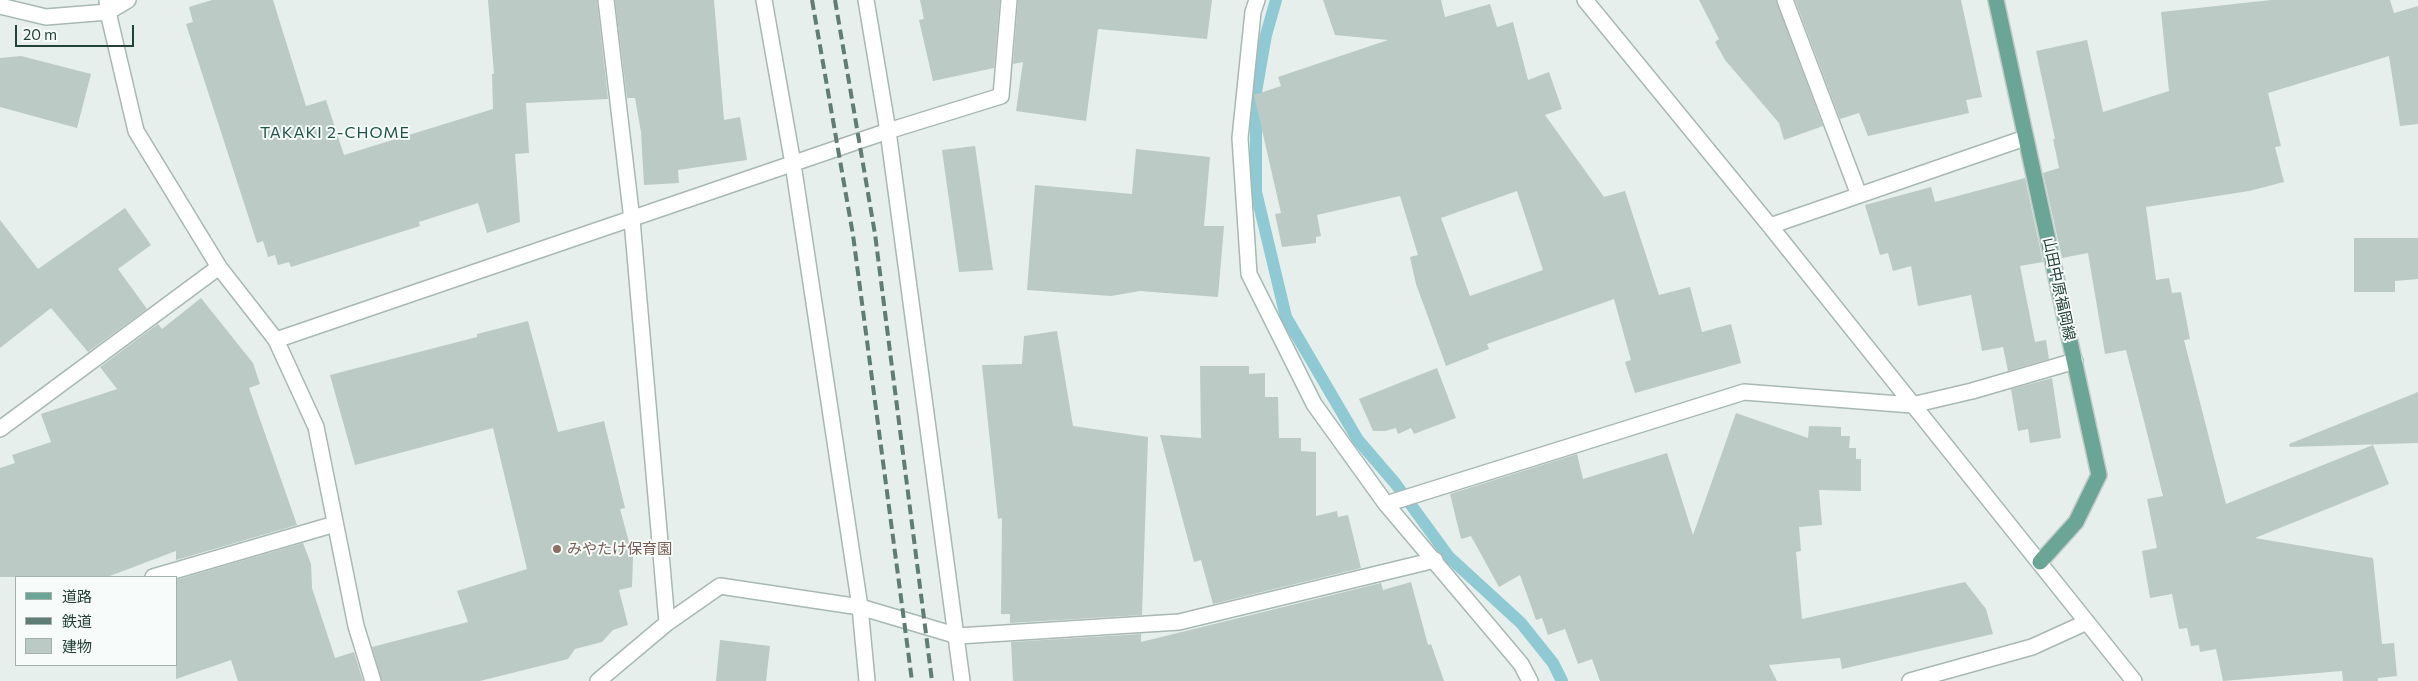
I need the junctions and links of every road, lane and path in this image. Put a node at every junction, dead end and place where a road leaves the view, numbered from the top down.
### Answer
1 (128, 0) edge
2 (606, 0) edge
3 (764, 0) edge
4 (866, 0) edge
5 (1010, 0) edge
6 (1256, 0) edge
7 (1585, 0) edge
8 (1785, 0) edge
9 (1996, 0) edge
10 (0, 6) edge
11 (108, 6) edge
12 (888, 130) junction
13 (2026, 138) junction
14 (793, 164) junction
15 (1859, 195) junction
16 (632, 220) junction
17 (1770, 226) junction
18 (219, 267) junction
19 (276, 340) junction
20 (2075, 361) junction
21 (1912, 405) junction
22 (0, 428) edge
23 (1391, 502) junction
24 (335, 524) junction
25 (1435, 560) junction
26 (2040, 562) junction
27 (156, 576) edge
28 (860, 607) junction
29 (2087, 622) junction
30 (667, 623) junction
31 (958, 636) junction
32 (373, 681) edge
33 (598, 681) edge
34 (867, 681) edge
35 (962, 681) edge
36 (1530, 681) edge
37 (1910, 681) edge
38 (2134, 681) edge

1 - 11 street
2 - 16 street
3 - 14 street
4 - 12 street
5 - 12 street
6 - 23 street
7 - 17 street
8 - 15 street
9 - 13 main road, 山田中原福岡線
10 - 11 street
11 - 18 street
12 - 14 street
12 - 31 street
13 - 15 street
13 - 20 main road, 山田中原福岡線
14 - 16 street
14 - 28 street
15 - 17 street
16 - 19 street
16 - 30 street
17 - 21 street
18 - 19 street
18 - 22 street
19 - 24 street
20 - 21 street
20 - 26 main road, 山田中原福岡線
21 - 23 street
21 - 26 street
23 - 25 street
24 - 27 street
24 - 32 street
25 - 31 street
25 - 36 street
26 - 29 street
28 - 30 street
28 - 31 street
28 - 34 street
29 - 37 street
29 - 38 street
30 - 33 street
31 - 35 street

